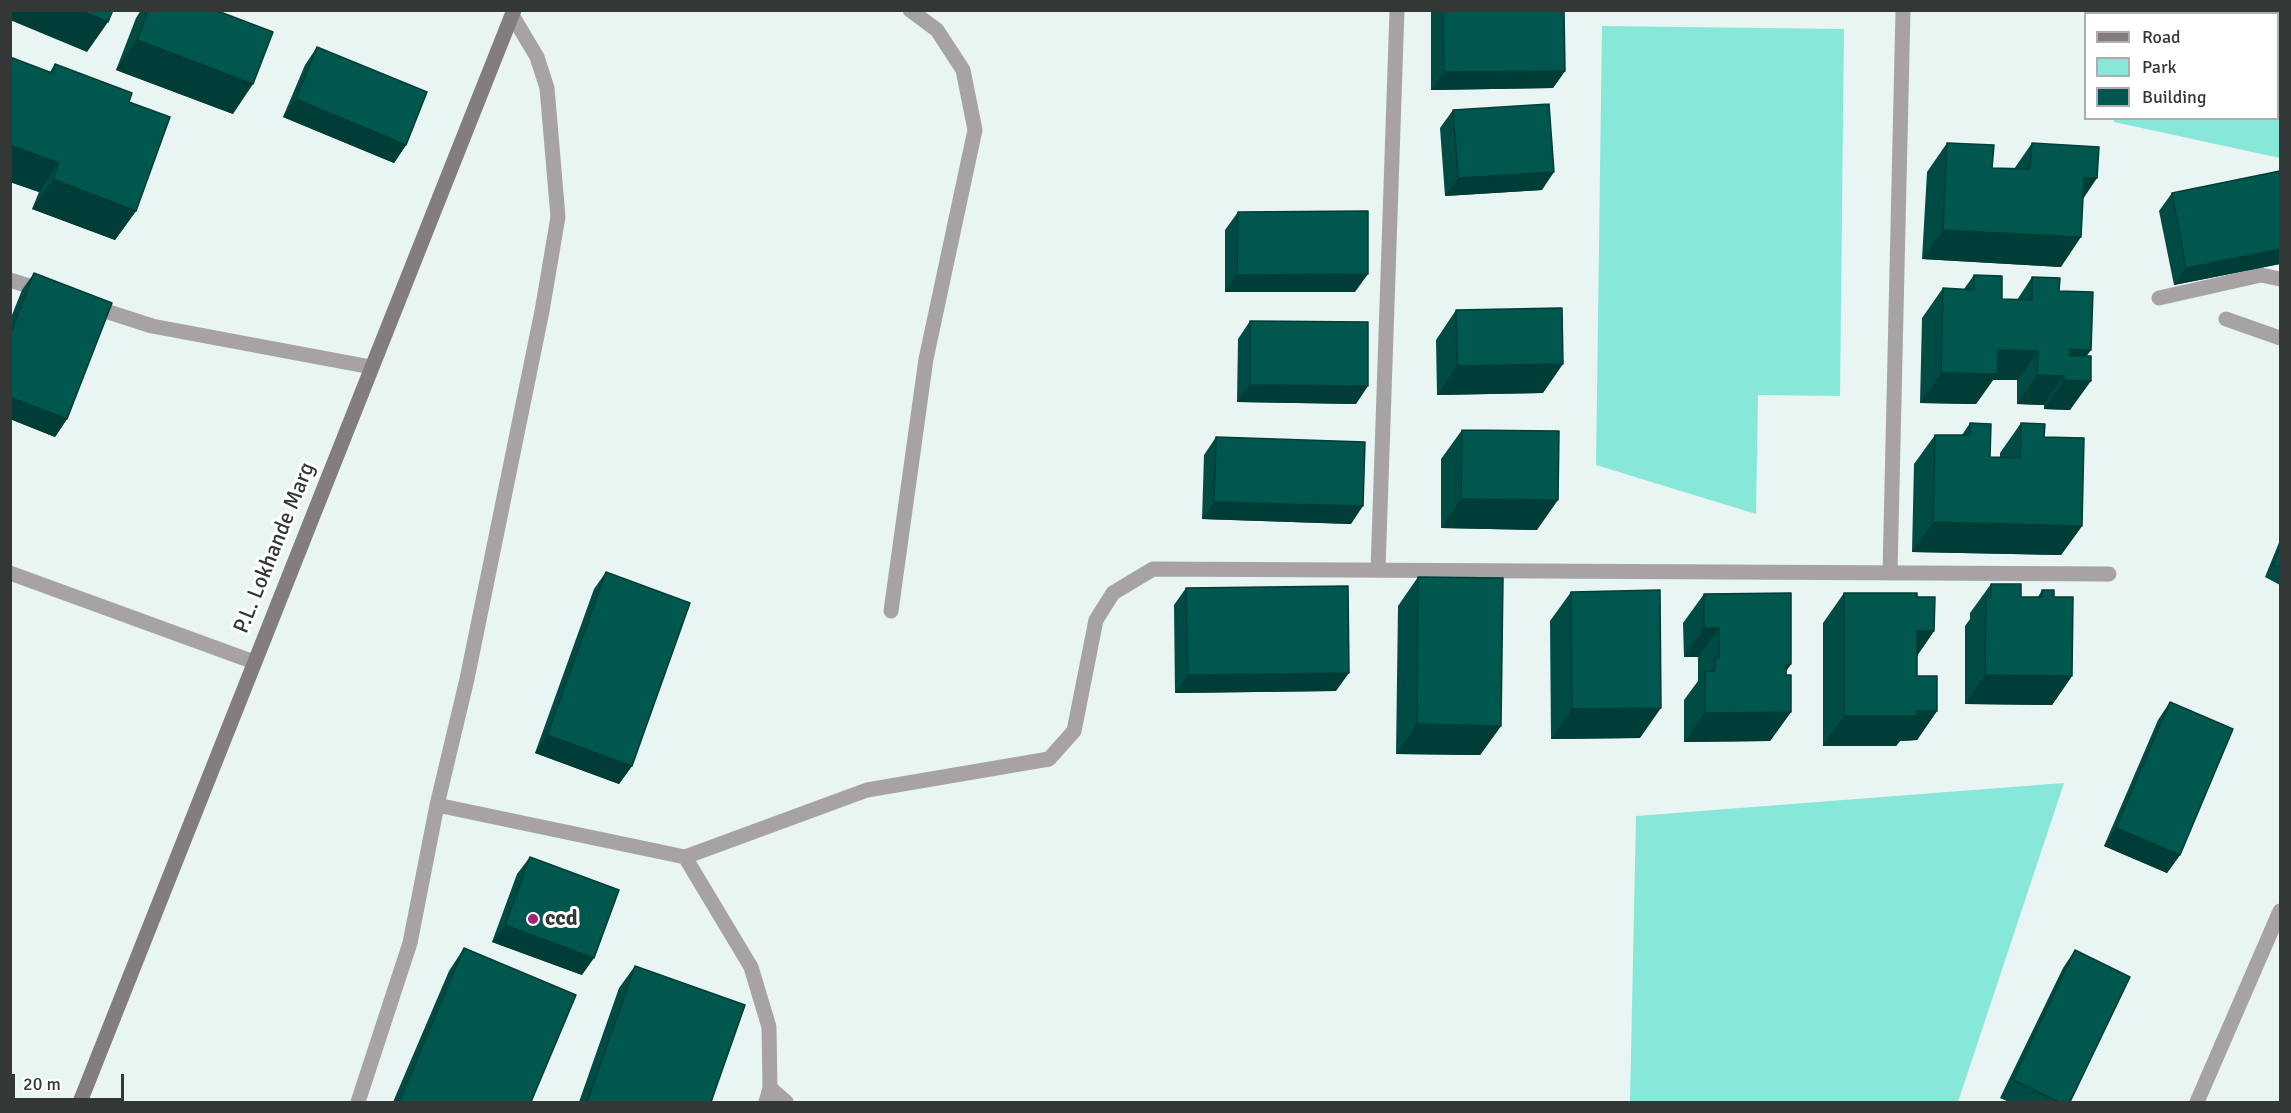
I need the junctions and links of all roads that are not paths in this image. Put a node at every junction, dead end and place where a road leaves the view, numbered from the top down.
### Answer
1 (910, 10) edge
2 (1397, 10) edge
3 (1903, 10) edge
4 (513, 13) edge
5 (2280, 279) edge
6 (10, 280) edge
7 (54, 294) edge
8 (2158, 298) dead end
9 (76, 302) edge
10 (2226, 319) dead end
11 (2280, 338) edge
12 (371, 367) junction
13 (1378, 570) junction
14 (10, 573) edge
15 (1890, 573) junction
16 (2109, 574) dead end
17 (891, 611) dead end
18 (254, 662) junction
19 (437, 805) junction
20 (685, 857) junction
21 (2280, 911) edge
22 (768, 1095) edge
23 (80, 1102) edge
24 (358, 1102) edge
25 (786, 1102) edge
26 (2197, 1102) edge

1 - 17 street
2 - 13 street
3 - 15 street
4 - 12 main road, P.L. Lokhande Marg
4 - 19 street
5 - 8 street
6 - 7 street
9 - 12 street
10 - 11 street
12 - 18 main road, P.L. Lokhande Marg
13 - 15 street
13 - 20 street
14 - 18 street
15 - 16 street
18 - 23 main road, P.L. Lokhande Marg
19 - 20 street
19 - 24 street
20 - 22 street
21 - 26 street
22 - 25 street

